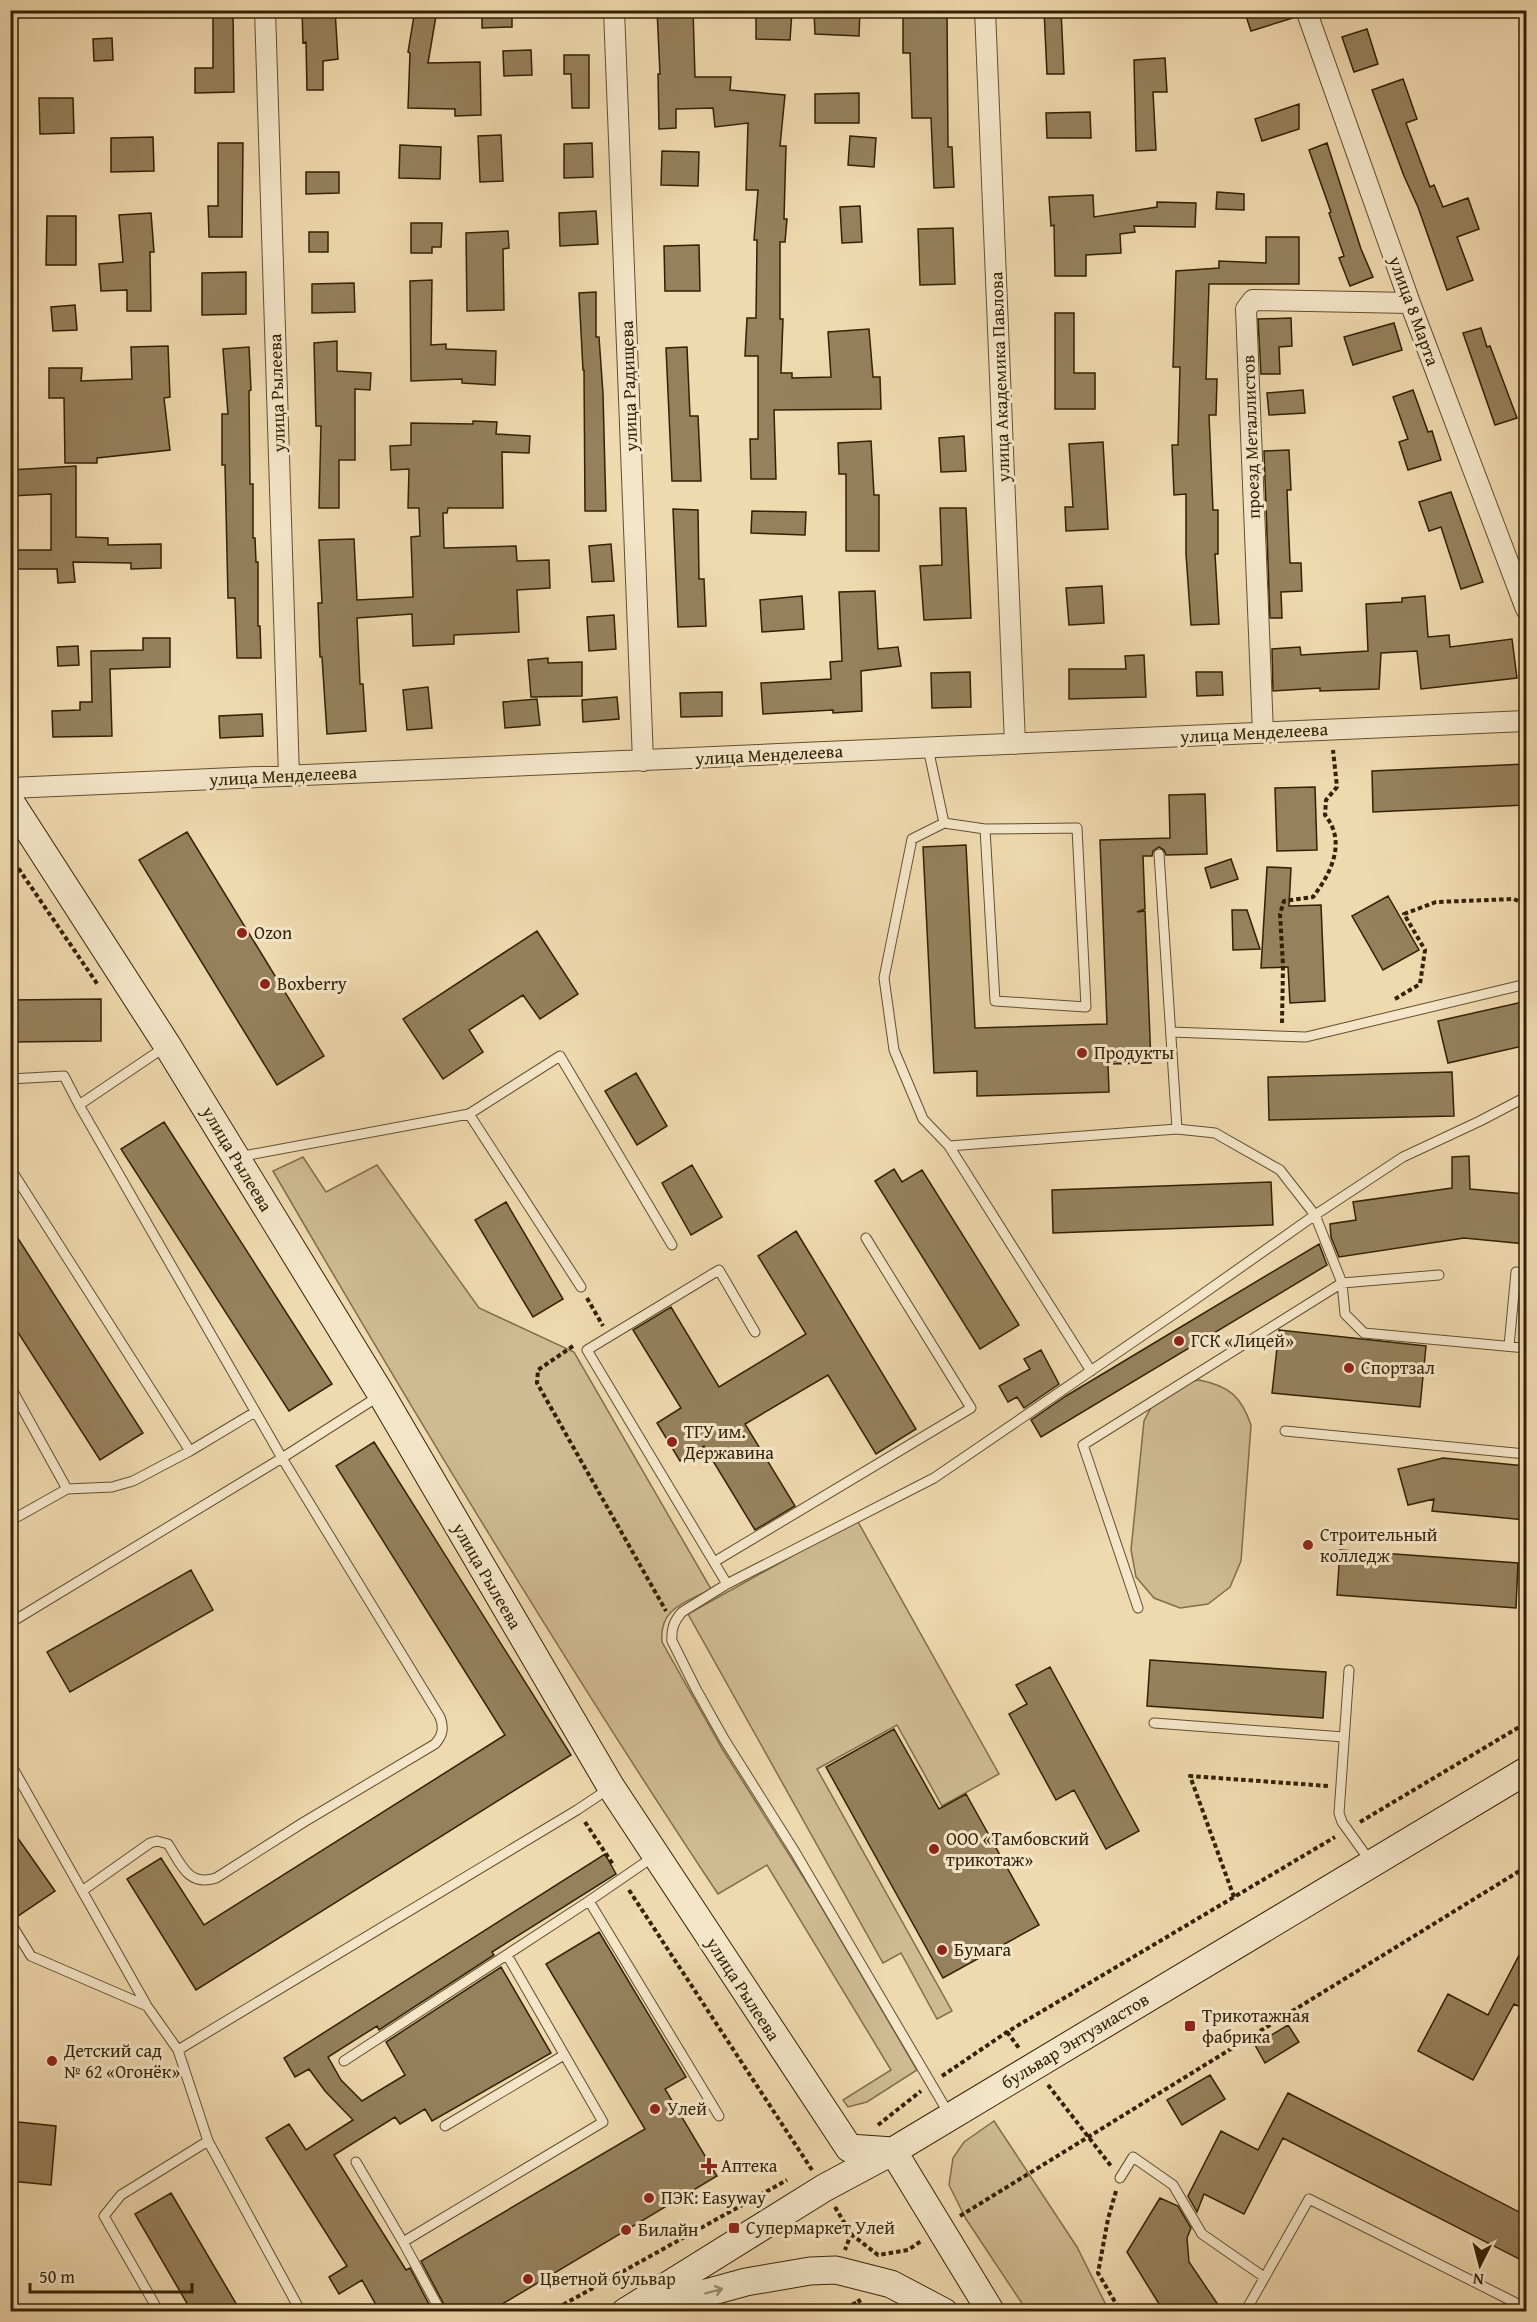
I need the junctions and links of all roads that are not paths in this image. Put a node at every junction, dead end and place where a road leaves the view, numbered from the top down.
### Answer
1 (265, 10) edge
2 (614, 10) edge
3 (984, 10) edge
4 (1306, 10) edge
5 (1410, 303) junction
6 (1527, 609) edge
7 (1527, 721) edge
8 (1263, 733) junction
9 (1015, 744) junction
10 (928, 748) junction
11 (643, 761) junction
12 (289, 776) junction
13 (10, 788) edge
14 (10, 801) edge
15 (944, 823) junction
16 (985, 829) junction
17 (1159, 854) dead end
18 (1527, 984) edge
19 (1171, 1032) junction
20 (167, 1045) junction
21 (10, 1079) edge
22 (1527, 1096) edge
23 (79, 1105) junction
24 (469, 1114) junction
25 (1177, 1129) junction
26 (949, 1146) junction
27 (235, 1157) junction
28 (10, 1168) edge
29 (1315, 1215) junction
30 (866, 1238) dead end
31 (672, 1245) dead end
32 (1527, 1273) edge
33 (1439, 1275) dead end
34 (1342, 1283) junction
35 (581, 1287) road end
36 (755, 1332) dead end
37 (1509, 1346) junction
38 (1527, 1348) edge
39 (1091, 1371) junction
40 (10, 1386) edge
41 (381, 1394) junction
42 (255, 1412) junction
43 (1285, 1431) dead end
44 (190, 1450) junction
45 (1527, 1454) edge
46 (282, 1458) junction
47 (67, 1489) junction
48 (10, 1521) edge
49 (714, 1562) junction
50 (727, 1584) junction
51 (1138, 1608) dead end
52 (10, 1623) edge
53 (1349, 1670) dead end
54 (1154, 1723) dead end
55 (1344, 1737) junction
56 (10, 1763) edge
57 (1527, 1771) edge
58 (611, 1787) junction
59 (656, 1855) junction
60 (1372, 1863) junction
61 (82, 1891) junction
62 (589, 1901) junction
63 (10, 1922) edge
64 (507, 1955) junction
65 (147, 2006) junction
66 (178, 2050) junction
67 (564, 2055) junction
68 (344, 2061) dead end
69 (719, 2116) dead end
70 (950, 2116) junction
71 (445, 2126) dead end
72 (208, 2141) junction
73 (893, 2151) junction
74 (357, 2162) dead end
75 (1120, 2178) road end
76 (403, 2242) junction
77 (1264, 2277) junction
78 (1527, 2308) edge
79 (159, 2312) edge
80 (301, 2312) edge
81 (441, 2312) edge
82 (625, 2312) edge
83 (638, 2312) edge
84 (944, 2312) edge
85 (991, 2312) edge
86 (1245, 2312) edge

1 - 12 street, улица Рылеева
2 - 11 street, улица Радищева
3 - 9 street, улица Академика Павлова
4 - 5 street, улица 8 Марта
5 - 6 street, улица 8 Марта
5 - 8 street, проезд Металлистов
7 - 8 street, улица Менделеева
8 - 9 street, улица Менделеева
9 - 10 street, улица Менделеева
10 - 11 street, улица Менделеева
10 - 15 lane
11 - 12 street, улица Менделеева
12 - 13 street, улица Менделеева
14 - 20 street, улица Рылеева
15 - 16 lane
15 - 26 lane
16 - 16 lane
17 - 19 lane
18 - 19 lane
19 - 25 lane
20 - 23 lane
20 - 27 street, улица Рылеева
21 - 23 lane
22 - 29 lane
23 - 42 lane
24 - 27 lane
24 - 31 lane
24 - 35 lane
25 - 26 lane
25 - 29 lane
26 - 39 lane
27 - 41 street, улица Рылеева
28 - 44 lane
29 - 34 lane
29 - 39 lane
30 - 49 lane
32 - 37 lane
33 - 34 lane
34 - 37 lane
34 - 51 lane
36 - 49 lane
37 - 38 lane
39 - 50 lane
40 - 47 lane
41 - 46 lane
41 - 58 street, улица Рылеева
42 - 44 lane
42 - 46 lane
43 - 45 lane
44 - 47 lane
46 - 52 lane
46 - 61 lane
47 - 48 lane
49 - 50 lane
50 - 70 lane
53 - 55 lane
54 - 55 lane
55 - 60 lane
56 - 61 lane
57 - 60 street, бульвар Энтузиастов
58 - 59 street, улица Рылеева
58 - 66 lane
59 - 62 lane
59 - 73 street, улица Рылеева
60 - 70 street, бульвар Энтузиастов
61 - 65 lane
62 - 64 lane
62 - 69 lane
63 - 65 lane
64 - 67 lane
64 - 68 lane
65 - 66 lane
66 - 72 lane
67 - 71 lane
67 - 76 lane
70 - 73 street, бульвар Энтузиастов
72 - 79 lane
72 - 80 lane
73 - 82 street, бульвар Энтузиастов
73 - 85 street
74 - 76 lane
75 - 77 lane
76 - 81 lane
77 - 78 lane
77 - 86 lane
83 -> 84 street

